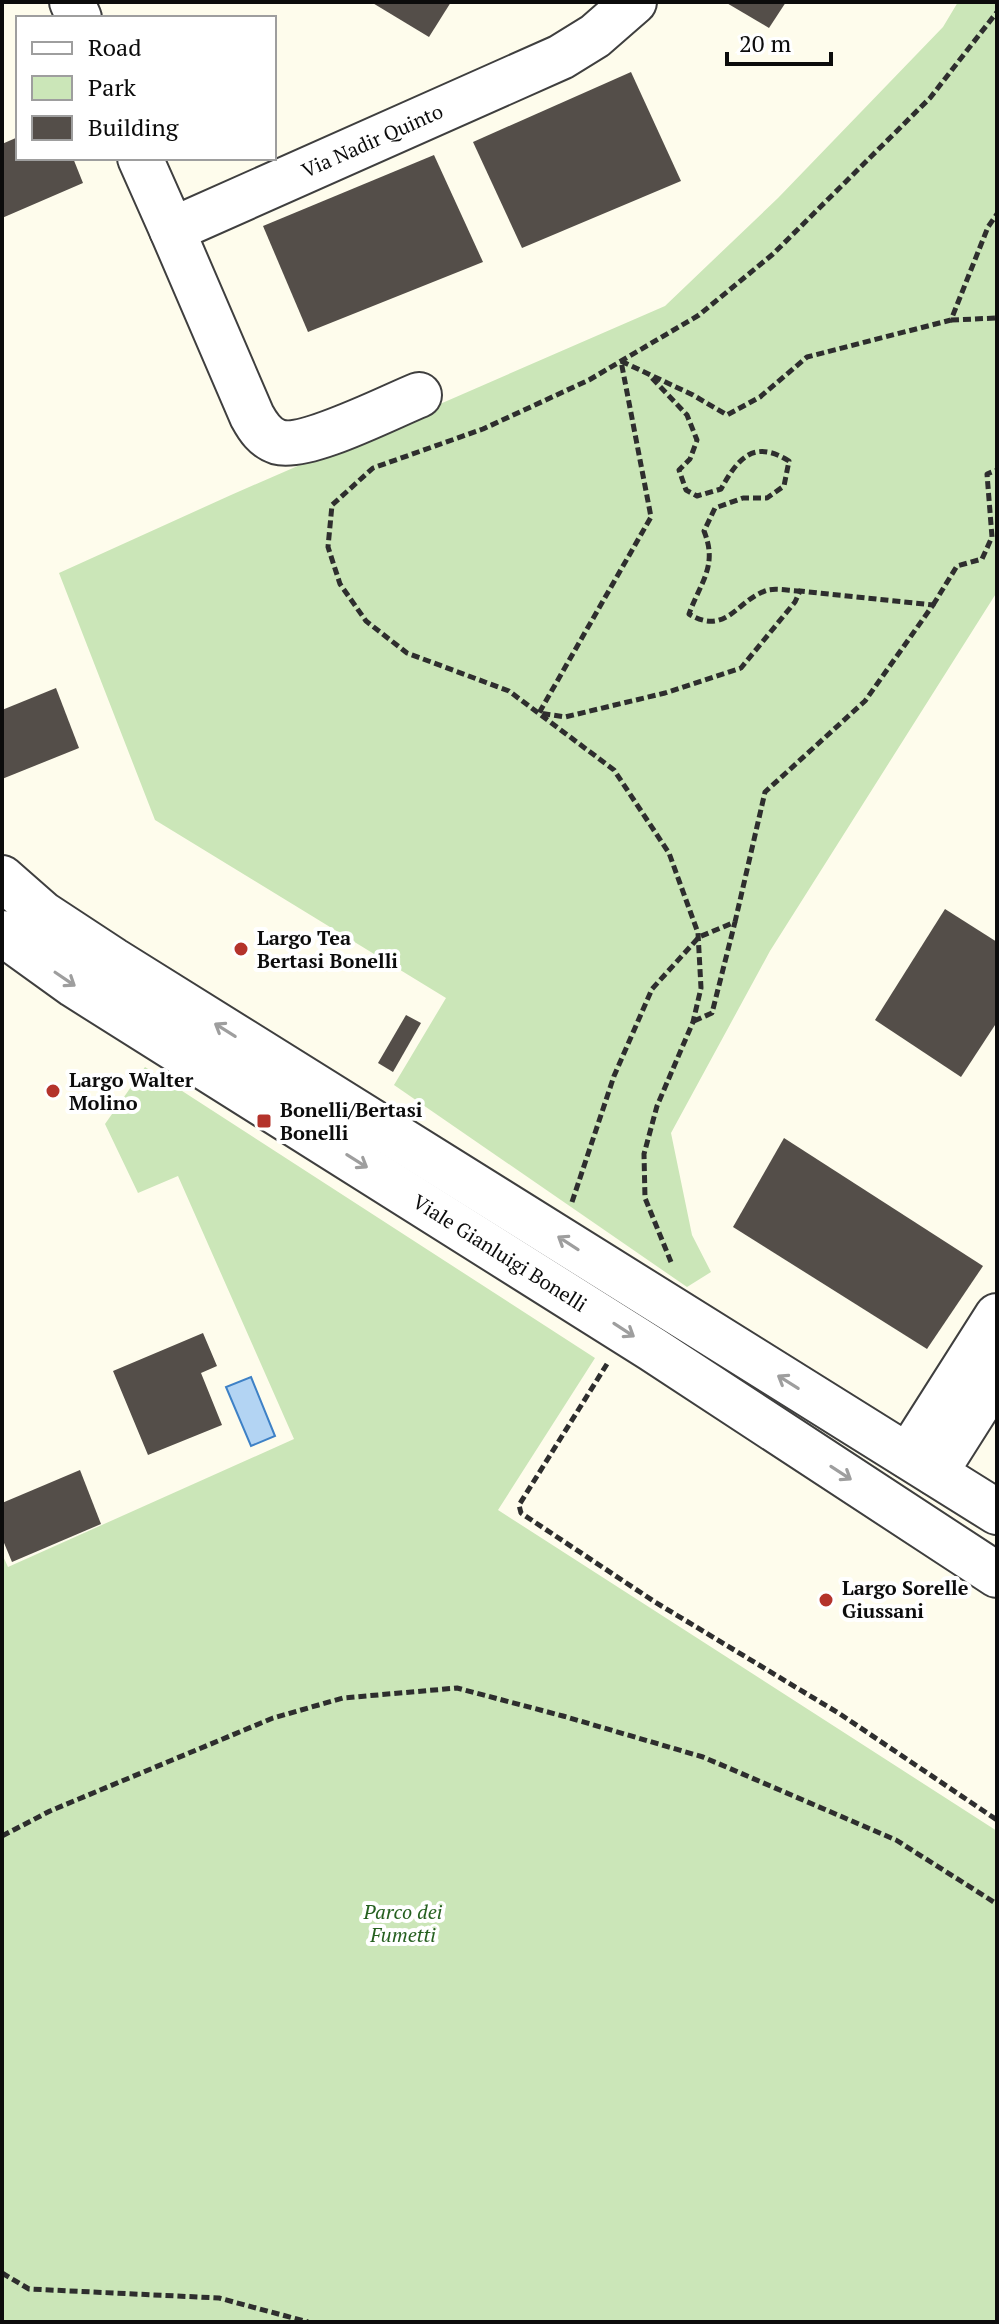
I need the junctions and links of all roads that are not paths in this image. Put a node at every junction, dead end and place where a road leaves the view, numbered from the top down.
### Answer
1 (634, 2) edge
2 (141, 160) edge
3 (172, 230) junction
4 (419, 395) dead end
5 (2, 878) edge
6 (2, 933) edge
7 (997, 1316) edge
8 (997, 1375) edge
9 (921, 1465) junction
10 (997, 1512) edge
11 (997, 1575) edge

1 - 3 street, Via Nadir Quinto
2 - 3 street
3 - 4 street
9 -> 5 street
6 -> 11 street, Viale Gianluigi Bonelli
7 - 9 street
8 - 9 street
9 - 10 street

